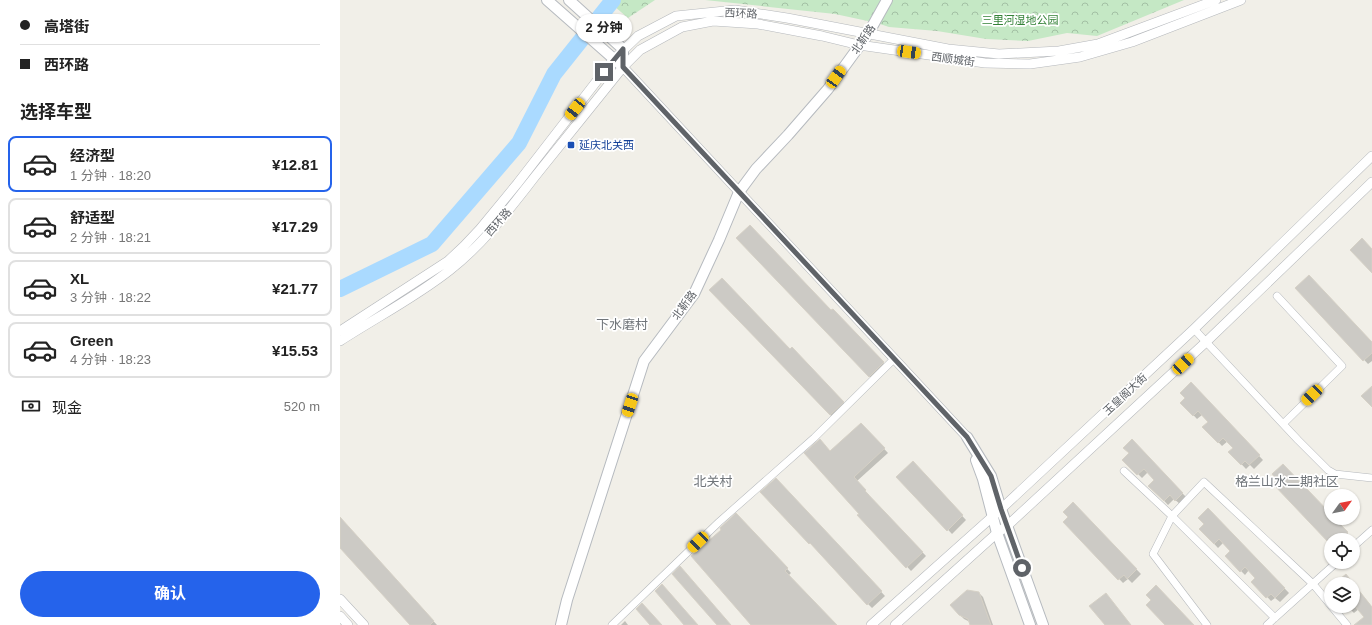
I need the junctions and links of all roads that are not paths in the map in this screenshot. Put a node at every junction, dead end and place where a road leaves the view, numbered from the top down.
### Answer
1 (569, 0) edge
2 (887, 0) edge
3 (1216, 0) edge
4 (1241, 0) edge
5 (549, 2) edge
6 (868, 34) junction
7 (860, 45) junction
8 (623, 49) junction
9 (613, 60) junction
10 (623, 67) junction
11 (1372, 156) edge
12 (1372, 182) edge
13 (739, 192) junction
14 (1277, 296) dead end
15 (1194, 329) junction
16 (340, 332) edge
17 (340, 341) edge
18 (1206, 342) junction
19 (894, 359) junction
20 (1282, 424) junction
21 (967, 437) junction
22 (1124, 471) dead end
23 (1372, 478) edge
24 (1001, 509) junction
25 (992, 516) junction
26 (1172, 516) junction
27 (1007, 526) junction
28 (1372, 530) edge
29 (997, 533) junction
30 (1360, 541) edge
31 (1329, 569) edge
32 (1313, 584) junction
33 (340, 599) edge
34 (340, 616) edge
35 (1275, 618) junction
36 (348, 625) edge
37 (364, 625) edge
38 (561, 625) edge
39 (612, 625) edge
40 (871, 625) edge
41 (895, 625) edge
42 (1030, 625) edge
43 (1043, 625) edge
44 (1207, 625) edge
45 (1267, 625) edge
46 (1347, 625) edge

1 - 8 main road
2 - 6 main road, 北靳路
3 - 6 street, 西顺城街
4 - 7 street, 西顺城街
5 - 9 main road
6 - 7 main road, 北靳路
6 - 8 street, 西环路
7 - 10 street, 西顺城街
7 - 13 main road, 北靳路
8 - 9 street, 西环路
8 - 10 main road
9 - 10 main road
9 - 16 street, 西环路
10 - 13 street
10 - 17 street, 西环路
11 - 15 street, 玉皇阁大街
12 - 18 street, 玉皇阁大街
13 - 19 street
13 - 38 main road, 北靳路
14 - 20 street
15 - 18 street
15 - 24 street, 玉皇阁大街
18 - 20 street
18 - 27 street, 玉皇阁大街
19 - 21 street
19 - 39 street
20 - 23 street
21 - 24 main road
21 - 25 main road
22 - 26 street
24 - 25 street, 玉皇阁大街
24 - 27 main road
25 - 29 main road
25 - 40 street, 玉皇阁大街
26 - 32 street
26 - 35 street
26 - 44 street
27 - 29 street, 玉皇阁大街
27 - 43 main road
28 - 30 street
29 - 41 street, 玉皇阁大街
29 - 42 main road
31 - 32 street
32 - 35 street
32 - 46 street
33 - 37 street
34 - 36 street
35 - 45 street

